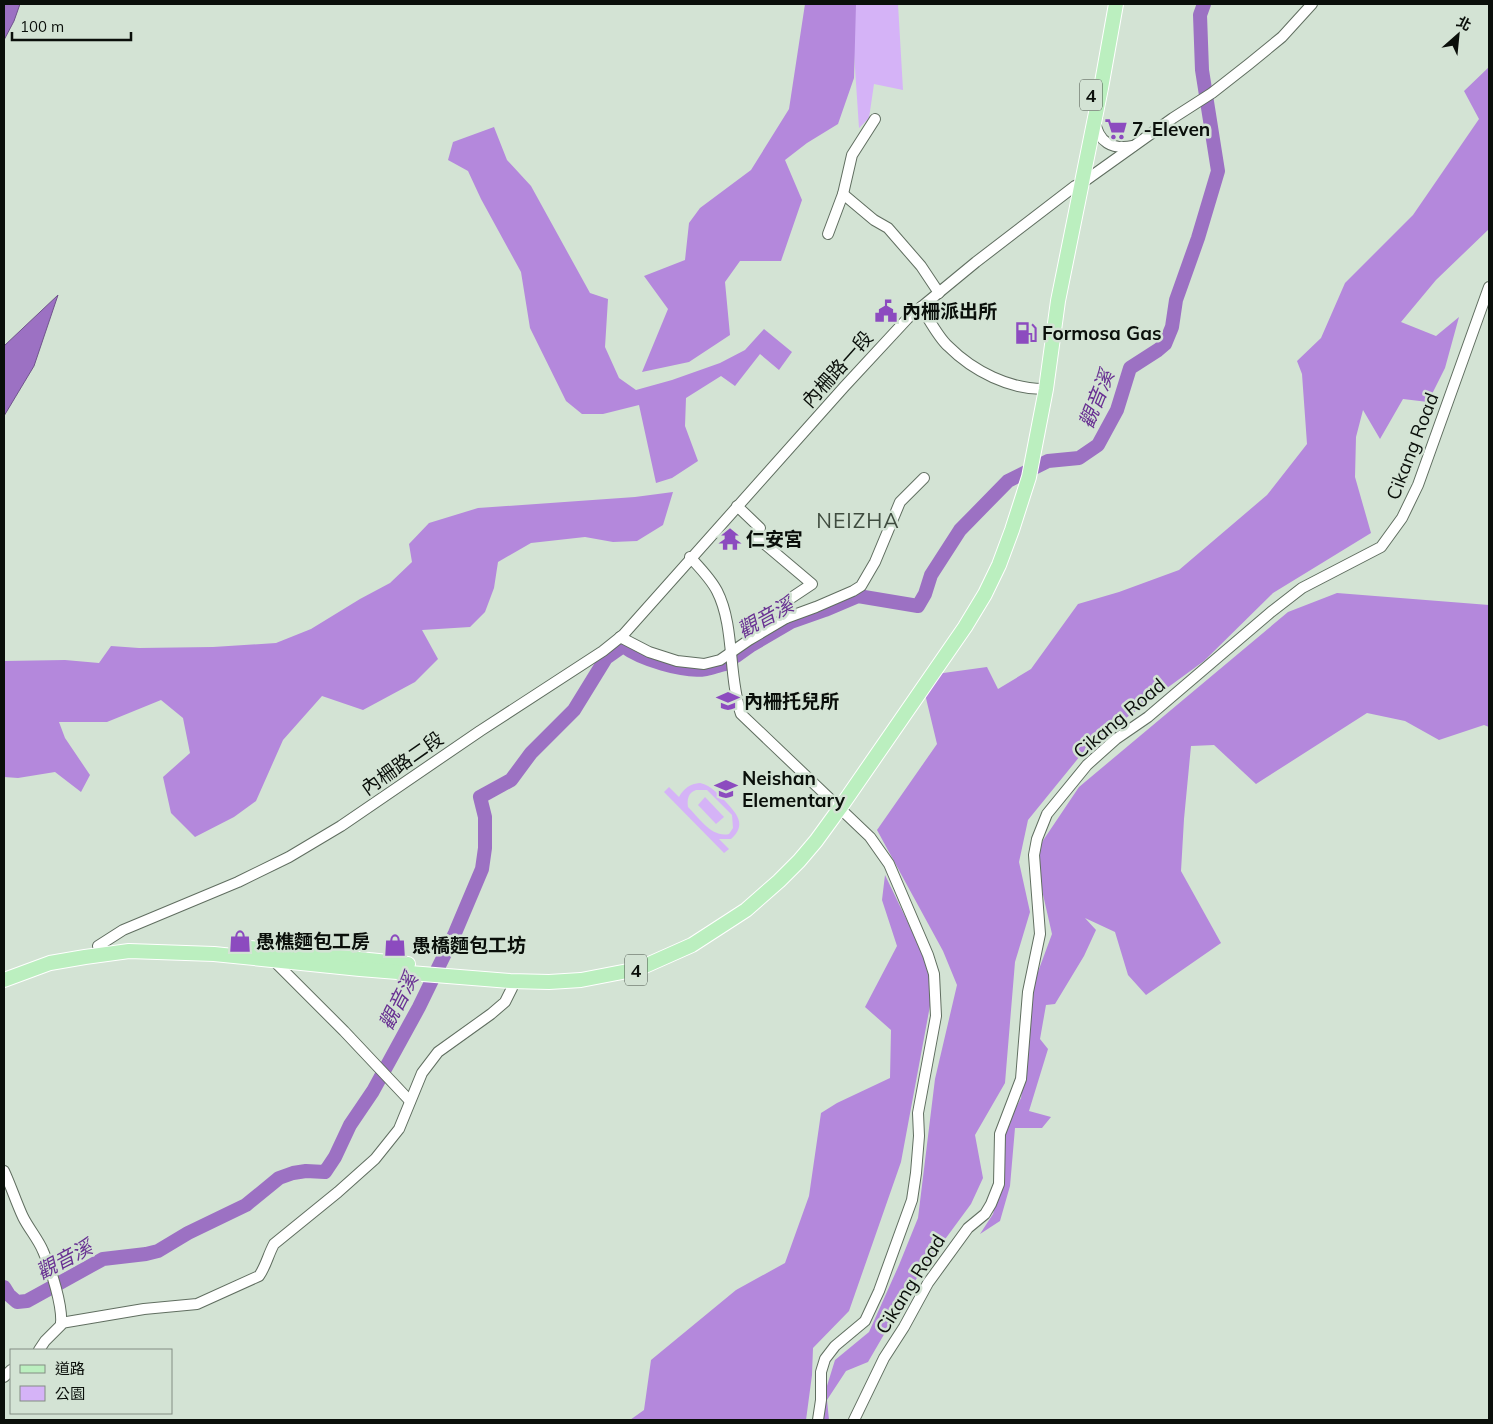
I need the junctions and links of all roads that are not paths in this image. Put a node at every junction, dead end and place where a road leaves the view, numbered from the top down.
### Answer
1 (1107, 4) edge
2 (1116, 4) edge
3 (1312, 4) edge
4 (875, 119) dead end
5 (1095, 120) junction
6 (1134, 146) junction
7 (1078, 185) junction
8 (843, 194) junction
9 (828, 234) dead end
10 (1489, 287) edge
11 (939, 293) junction
12 (921, 307) junction
13 (1042, 389) junction
14 (924, 478) dead end
15 (737, 506) junction
16 (690, 558) junction
17 (786, 618) junction
18 (620, 637) junction
19 (731, 652) junction
20 (836, 804) junction
21 (98, 946) junction
22 (274, 961) junction
23 (4, 973) edge
24 (4, 980) edge
25 (512, 981) junction
26 (410, 1101) junction
27 (4, 1171) edge
28 (62, 1322) junction
29 (40, 1349) edge
30 (818, 1420) edge
31 (854, 1420) edge

1 - 7 main road, 4
2 - 5 main road, 4
3 - 6 street, 內柵路一段
4 - 8 street
5 - 6 street
5 - 7 main road, 4
6 - 7 street, 內柵路一段
7 - 11 street, 內柵路一段
7 - 13 main road, 4
8 - 9 street
8 - 11 street
10 - 31 street, Cikang Road
11 - 12 street, 內柵路一段
12 - 13 street
12 - 15 street, 內柵路一段
13 - 20 main road, 4
14 - 17 street
15 - 16 street, 內柵路一段
15 - 17 street
16 - 18 street, 內柵路二段
16 - 19 street
17 - 19 street
18 - 19 street
18 - 21 street, 內柵路二段
19 - 20 street
20 - 21 main road, 4
20 - 25 main road, 4
20 - 30 street
21 - 23 main road, 4
22 - 24 main road, 4
22 - 25 main road, 4
22 - 26 street
25 - 26 street
26 - 28 street
27 - 28 street
28 - 29 street

